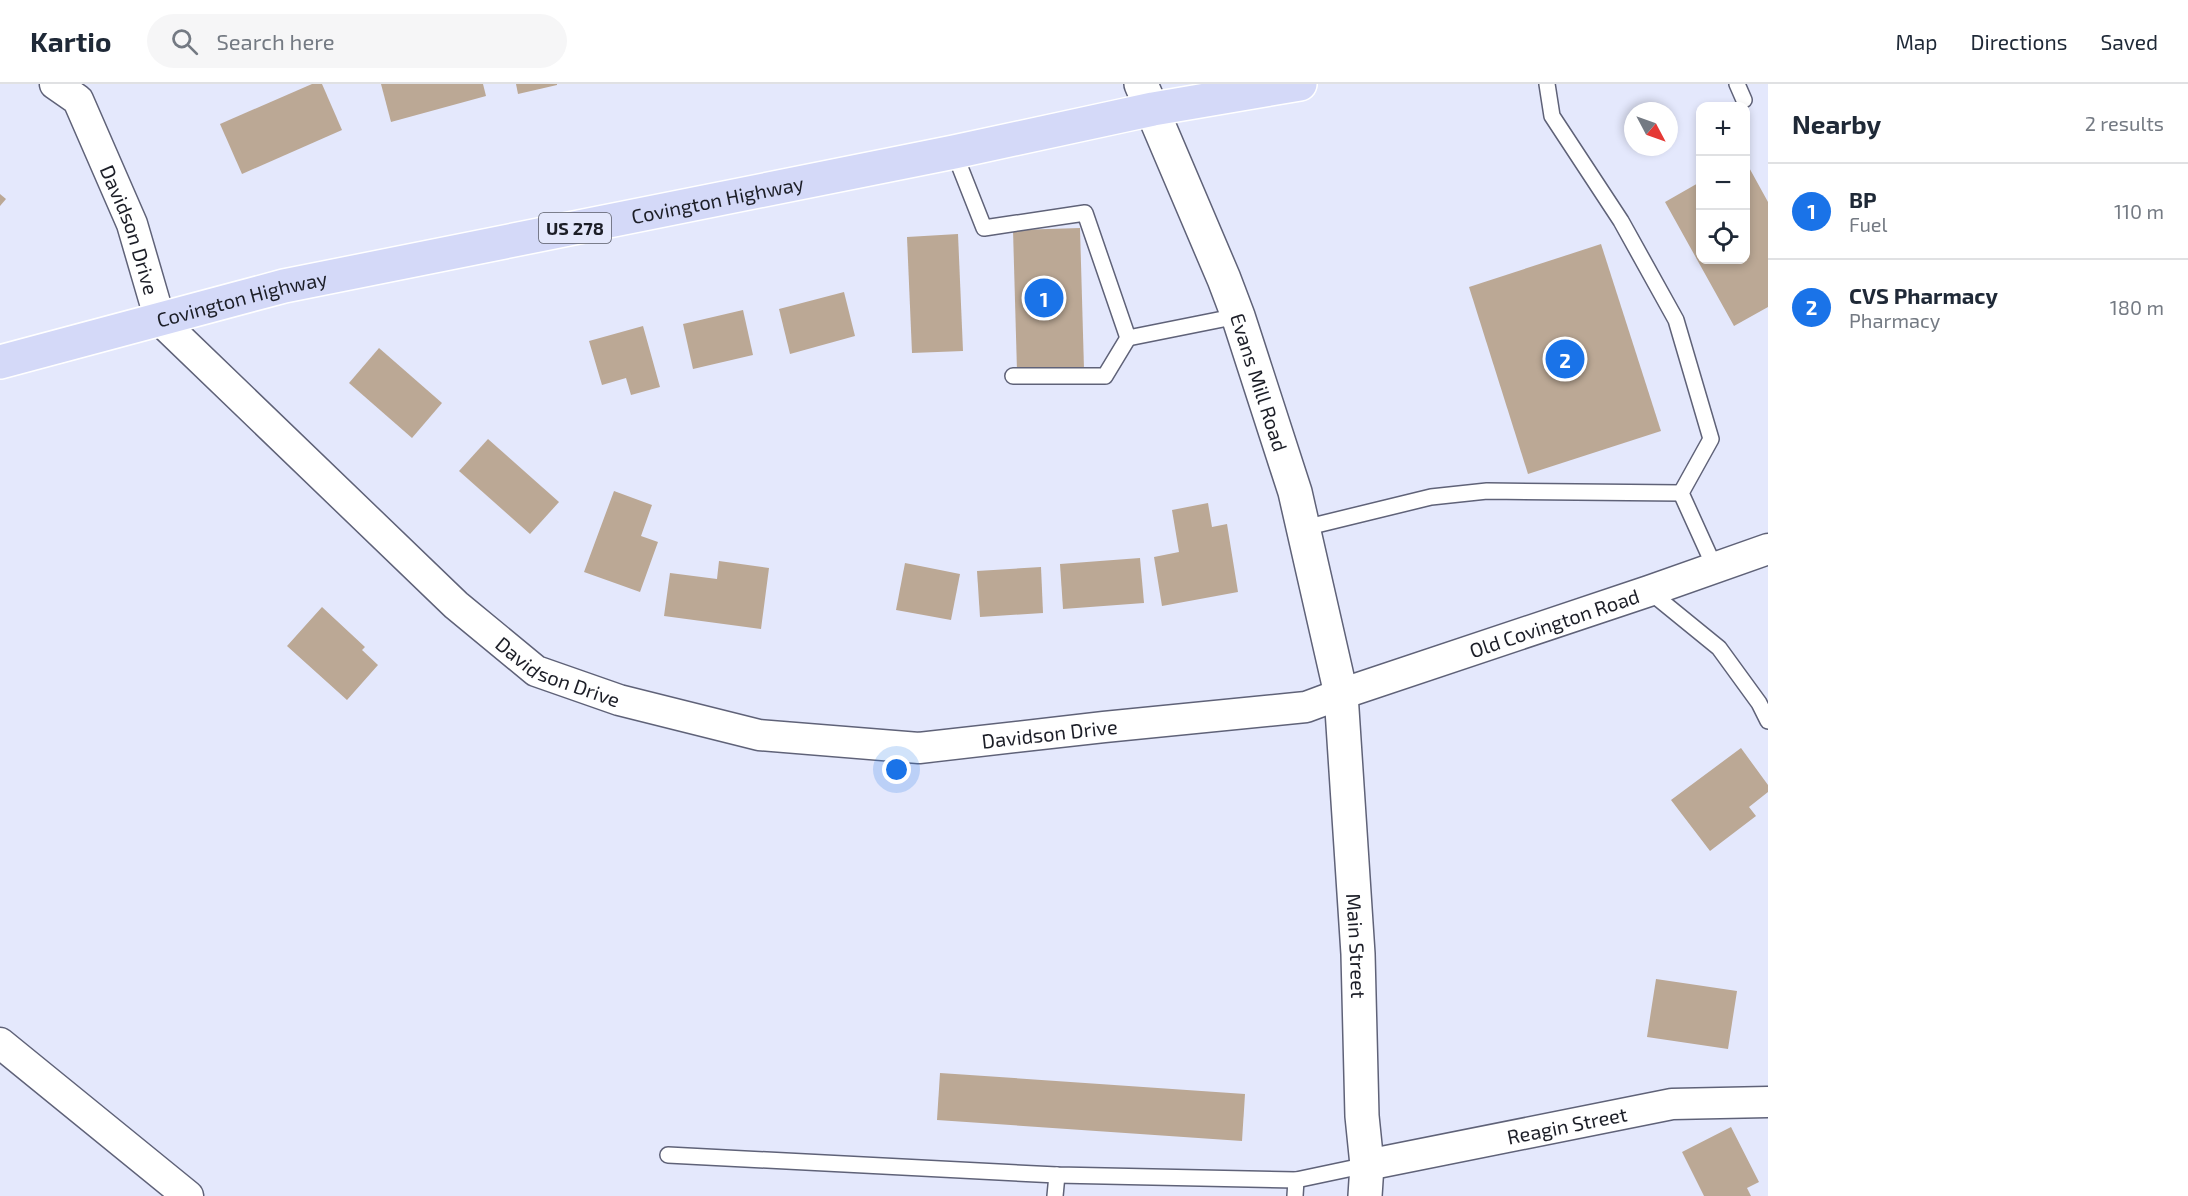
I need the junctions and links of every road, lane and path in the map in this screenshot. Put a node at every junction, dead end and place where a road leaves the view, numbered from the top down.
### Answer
1 (55, 84) edge
2 (1300, 84) edge
3 (1547, 84) edge
4 (1737, 84) edge
5 (1147, 97) edge
6 (1744, 100) dead end
7 (954, 152) junction
8 (1238, 316) junction
9 (160, 320) junction
10 (1128, 338) junction
11 (0, 362) edge
12 (1013, 376) dead end
13 (1681, 493) junction
14 (1304, 528) junction
15 (1768, 549) edge
16 (1715, 568) junction
17 (1649, 591) junction
18 (1341, 694) junction
19 (1768, 721) edge
20 (0, 1042) edge
21 (1768, 1102) edge
22 (668, 1155) dead end
23 (1057, 1175) junction
24 (1296, 1180) junction
25 (1366, 1180) edge
26 (184, 1194) edge
27 (1055, 1196) edge
28 (1295, 1196) edge

1 - 9 street, Davidson Drive
2 - 5 main road, Covington Highway / US 278
3 - 13 lane
4 - 6 lane
5 - 7 main road, Covington Highway / US 278
5 - 8 main road, Evans Mill Road
7 - 9 main road, Covington Highway / US 278
7 - 10 lane
8 - 10 lane
8 - 14 main road, Evans Mill Road
9 - 11 main road, Covington Highway / US 278
9 - 18 street, Davidson Drive
10 - 12 lane
13 - 14 lane
13 - 16 lane
14 - 18 main road, Evans Mill Road
15 - 16 street, Old Covington Road
16 - 17 street, Old Covington Road
17 - 18 street, Old Covington Road
17 - 19 lane
18 - 25 main road, Main Street
20 - 26 street
21 - 25 street, Reagin Street
22 - 23 lane
23 - 24 lane
23 - 27 lane
24 - 25 lane
24 - 28 lane

